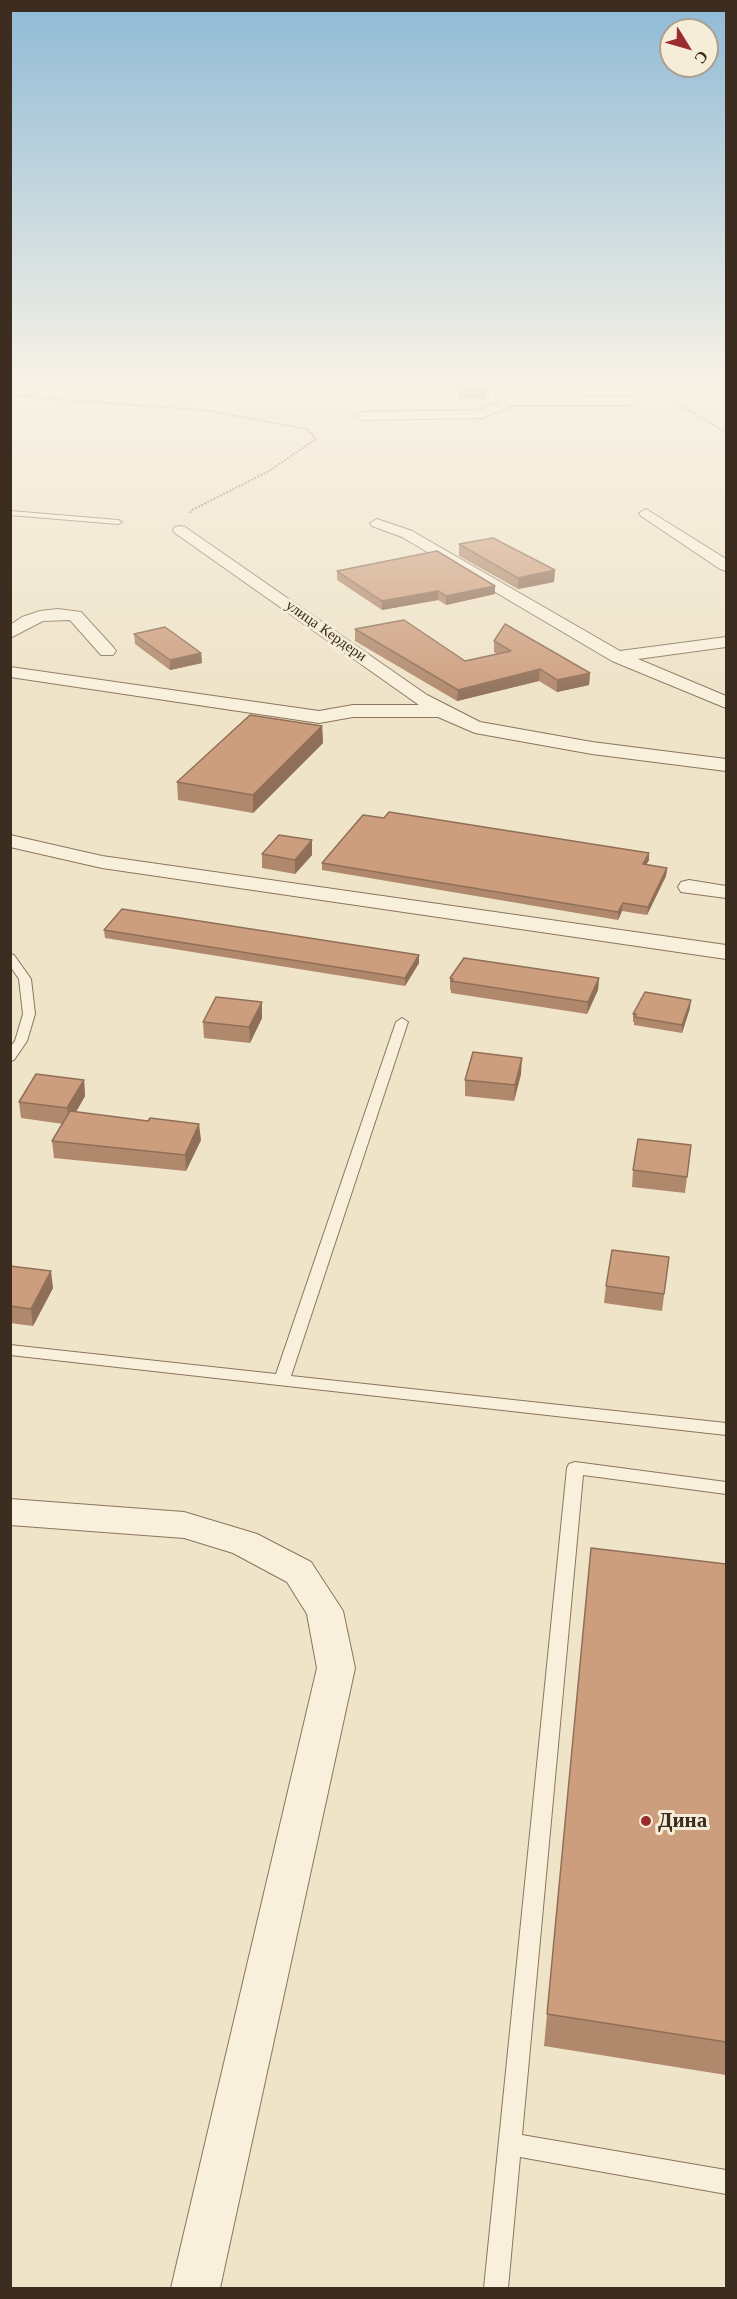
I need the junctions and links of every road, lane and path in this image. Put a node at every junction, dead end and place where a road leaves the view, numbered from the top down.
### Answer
1 (229, 491) edge
2 (10, 513) edge
3 (646, 513) dead end
4 (118, 522) dead end
5 (377, 523) dead end
6 (180, 530) joint
7 (726, 566) edge
8 (10, 633) edge
9 (726, 642) edge
10 (107, 651) dead end
11 (618, 657) junction
12 (10, 672) edge
13 (726, 703) edge
14 (442, 711) junction
15 (726, 765) edge
16 (10, 841) edge
17 (689, 887) dead end
18 (726, 892) edge
19 (726, 952) edge
20 (10, 957) edge
21 (402, 1022) dead end
22 (10, 1058) edge
23 (10, 1350) edge
24 (282, 1380) junction
25 (726, 1429) edge
26 (726, 1488) edge
27 (10, 1512) edge
28 (510, 2144) junction
29 (726, 2182) edge
30 (196, 2289) edge
31 (496, 2289) edge

1 - 6 path
2 - 4 lane
3 - 7 street
5 - 11 street
6 - 14 street, улица Кердери
8 - 10 street
9 - 11 street
11 - 13 street
12 - 14 street
14 - 15 street, улица Кердери
16 - 19 street
17 - 18 street
20 - 22 lane
21 - 24 lane
23 - 24 lane
24 - 25 lane
26 - 28 lane
27 - 30 street
28 - 29 lane
28 - 31 lane

